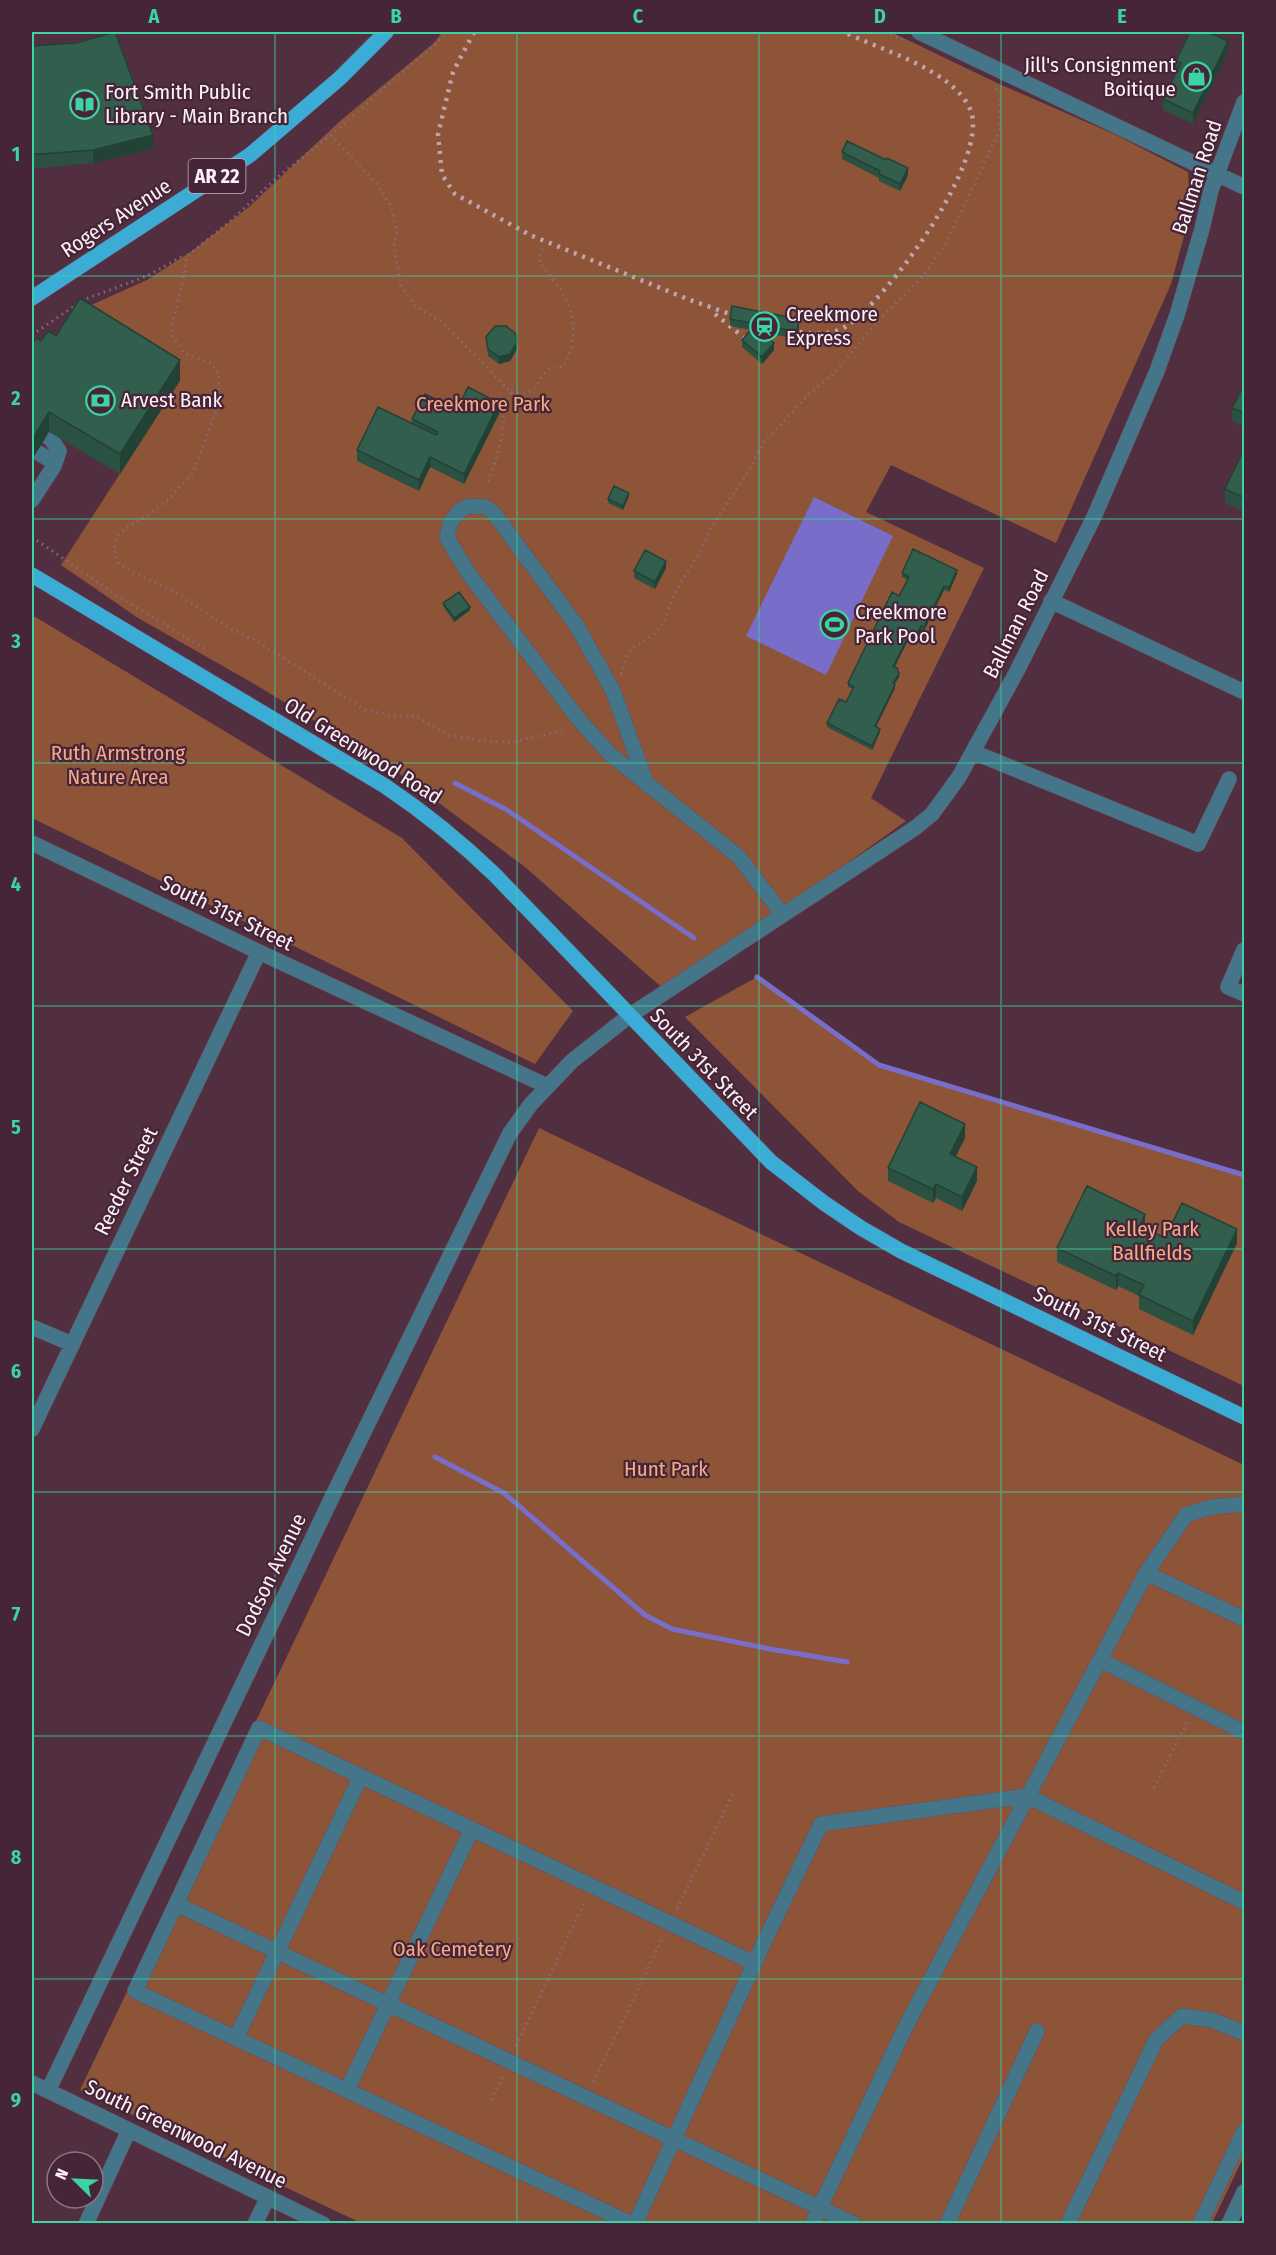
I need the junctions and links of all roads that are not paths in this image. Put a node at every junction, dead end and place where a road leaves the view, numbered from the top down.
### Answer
1 (386, 32) edge
2 (916, 38) edge
3 (1245, 102) edge
4 (1218, 174) junction
5 (1245, 187) edge
6 (32, 298) edge
7 (32, 427) edge
8 (32, 439) edge
9 (32, 449) edge
10 (32, 460) edge
11 (54, 463) junction
12 (32, 500) edge
13 (32, 575) edge
14 (1051, 601) junction
15 (1245, 692) edge
16 (973, 752) junction
17 (1229, 779) dead end
18 (647, 785) junction
19 (32, 843) edge
20 (783, 915) junction
21 (1245, 950) edge
22 (259, 952) junction
23 (1245, 994) edge
24 (629, 1016) junction
25 (547, 1086) junction
26 (32, 1327) edge
27 (72, 1344) junction
28 (1245, 1417) edge
29 (32, 1429) edge
30 (1245, 1504) edge
31 (1146, 1573) junction
32 (1245, 1619) edge
33 (1100, 1660) junction
34 (1245, 1732) edge
35 (361, 1776) junction
36 (1028, 1796) junction
37 (472, 1829) junction
38 (1245, 1902) edge
39 (176, 1904) junction
40 (277, 1952) junction
41 (754, 1963) junction
42 (389, 2004) junction
43 (1037, 2031) dead end
44 (1245, 2033) edge
45 (236, 2038) junction
46 (32, 2083) edge
47 (347, 2090) junction
48 (48, 2091) junction
49 (129, 2130) junction
50 (1245, 2131) edge
51 (674, 2139) junction
52 (1245, 2192) edge
53 (268, 2197) junction
54 (820, 2208) junction
55 (86, 2223) edge
56 (255, 2223) edge
57 (323, 2223) edge
58 (633, 2223) edge
59 (812, 2223) edge
60 (854, 2223) edge
61 (947, 2223) edge
62 (1068, 2223) edge
63 (1200, 2223) edge
64 (1229, 2223) edge

1 - 6 main road, Rogers Avenue / AR 22
2 - 4 street
3 - 4 street, Ballman Road
4 - 5 street
4 - 14 street, Ballman Road
7 - 11 street
8 - 11 street
9 - 11 street
10 - 11 street
11 - 12 street
13 - 24 main road, Old Greenwood Road
14 - 15 street
14 - 16 street, Ballman Road
16 - 17 street
16 - 20 street, Ballman Road
18 - 18 street
18 - 20 street
19 - 22 street, South 31st Street
20 - 24 street, Ballman Road
21 - 23 street
22 - 25 street, South 31st Street
22 - 27 street, Reeder Street
24 - 25 street, South 31st Street
24 - 28 main road, South 31st Street
25 - 48 street, Dodson Avenue
26 - 27 street
27 - 29 street, Reeder Street
30 - 31 street
31 - 32 street
31 - 33 street
33 - 34 street
33 - 36 street
35 - 37 street
35 - 39 street
35 - 40 street
36 - 38 street
36 - 41 street
36 - 54 street
37 - 41 street
37 - 42 street
39 - 40 street
39 - 45 street
40 - 42 street
40 - 45 street
41 - 51 street
42 - 47 street
42 - 51 street
43 - 61 street
44 - 62 street
45 - 47 street
46 - 48 street, South Greenwood Avenue
47 - 58 street
48 - 49 street, South Greenwood Avenue
49 - 53 street, South Greenwood Avenue
49 - 55 street
50 - 63 street
51 - 54 street
51 - 58 street
52 - 64 street
53 - 56 street
53 - 57 street, South Greenwood Avenue
54 - 59 street
54 - 60 street

